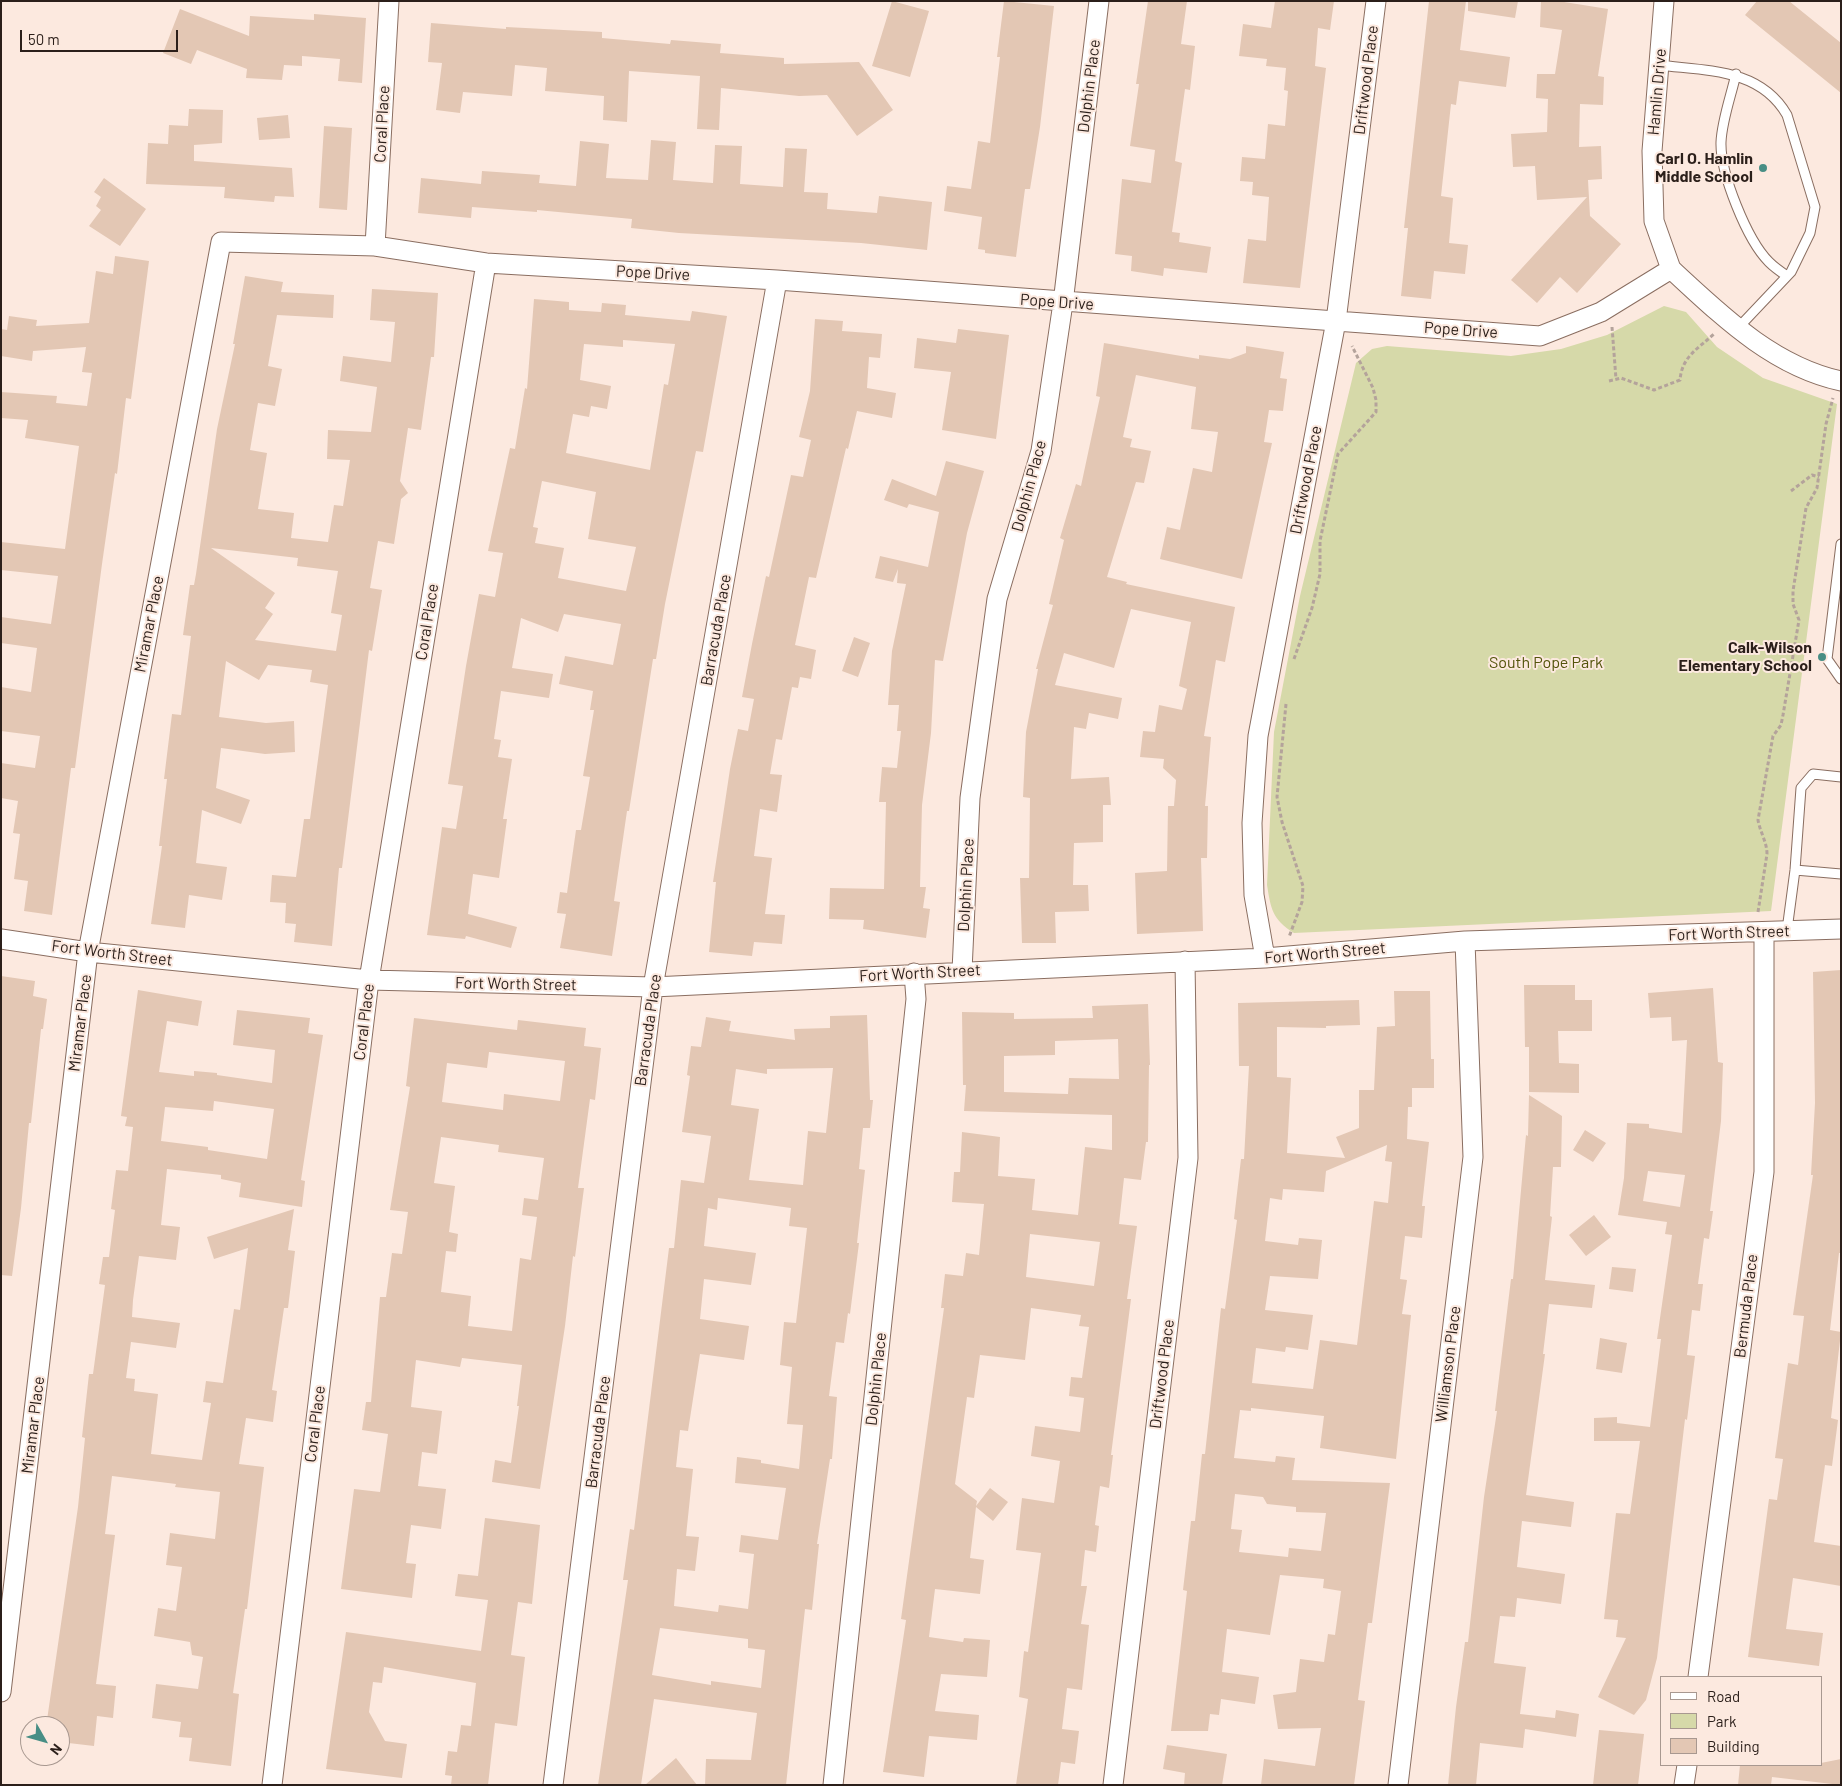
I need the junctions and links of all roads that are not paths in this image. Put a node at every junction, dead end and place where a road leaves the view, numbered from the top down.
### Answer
1 (390, 1) edge
2 (1099, 1) edge
3 (1376, 1) edge
4 (1664, 1) edge
5 (1659, 65) junction
6 (1736, 74) junction
7 (221, 242) joint
8 (375, 246) junction
9 (486, 263) junction
10 (1671, 269) junction
11 (1787, 276) junction
12 (777, 280) junction
13 (1063, 303) junction
14 (1338, 321) junction
15 (1733, 324) junction
16 (1839, 381) edge
17 (1841, 544) edge
18 (1841, 679) edge
19 (1841, 777) edge
20 (1795, 870) junction
21 (1841, 874) edge
22 (1841, 929) edge
23 (1787, 930) junction
24 (1760, 932) junction
25 (1, 939) edge
26 (1465, 941) junction
27 (88, 952) junction
28 (1274, 957) junction
29 (1185, 961) junction
30 (962, 970) junction
31 (914, 973) junction
32 (368, 980) junction
33 (653, 986) junction
34 (1698, 1676) edge
35 (1, 1692) edge
36 (1687, 1766) edge
37 (272, 1785) edge
38 (553, 1785) edge
39 (833, 1785) edge
40 (1113, 1785) edge
41 (1398, 1785) edge
42 (1684, 1785) edge

1 - 8 street, Coral Place
2 - 13 street, Dolphin Place
3 - 14 street, Driftwood Place
4 - 5 street, Hamlin Drive
5 - 6 lane
5 - 10 street, Hamlin Drive
6 - 11 lane
6 - 11 lane
7 - 8 street, Pope Drive
7 - 27 street, Miramar Place
8 - 9 street, Pope Drive
9 - 12 street, Pope Drive
9 - 32 street, Coral Place
10 - 14 street, Pope Drive
10 - 15 street
11 - 15 lane
12 - 13 street, Pope Drive
12 - 33 street, Barracuda Place
13 - 14 street, Pope Drive
13 - 30 street, Dolphin Place
14 - 28 street, Driftwood Place
15 - 16 street
17 - 18 lane
19 - 20 lane
20 - 21 lane
20 - 23 lane
22 - 23 street, Fort Worth Street
23 - 24 street, Fort Worth Street
24 - 26 street, Fort Worth Street
24 - 34 street, Bermuda Place
25 - 27 street, Fort Worth Street
26 - 28 street, Fort Worth Street
26 - 41 street, Williamson Place
27 - 32 street, Fort Worth Street
27 - 35 street, Miramar Place
28 - 29 street, Fort Worth Street
29 - 30 street, Fort Worth Street
29 - 40 street, Driftwood Place
30 - 31 street, Fort Worth Street
31 - 33 street, Fort Worth Street
31 - 39 street, Dolphin Place
32 - 33 street, Fort Worth Street
32 - 37 street, Coral Place
33 - 38 street, Barracuda Place
36 - 42 street

